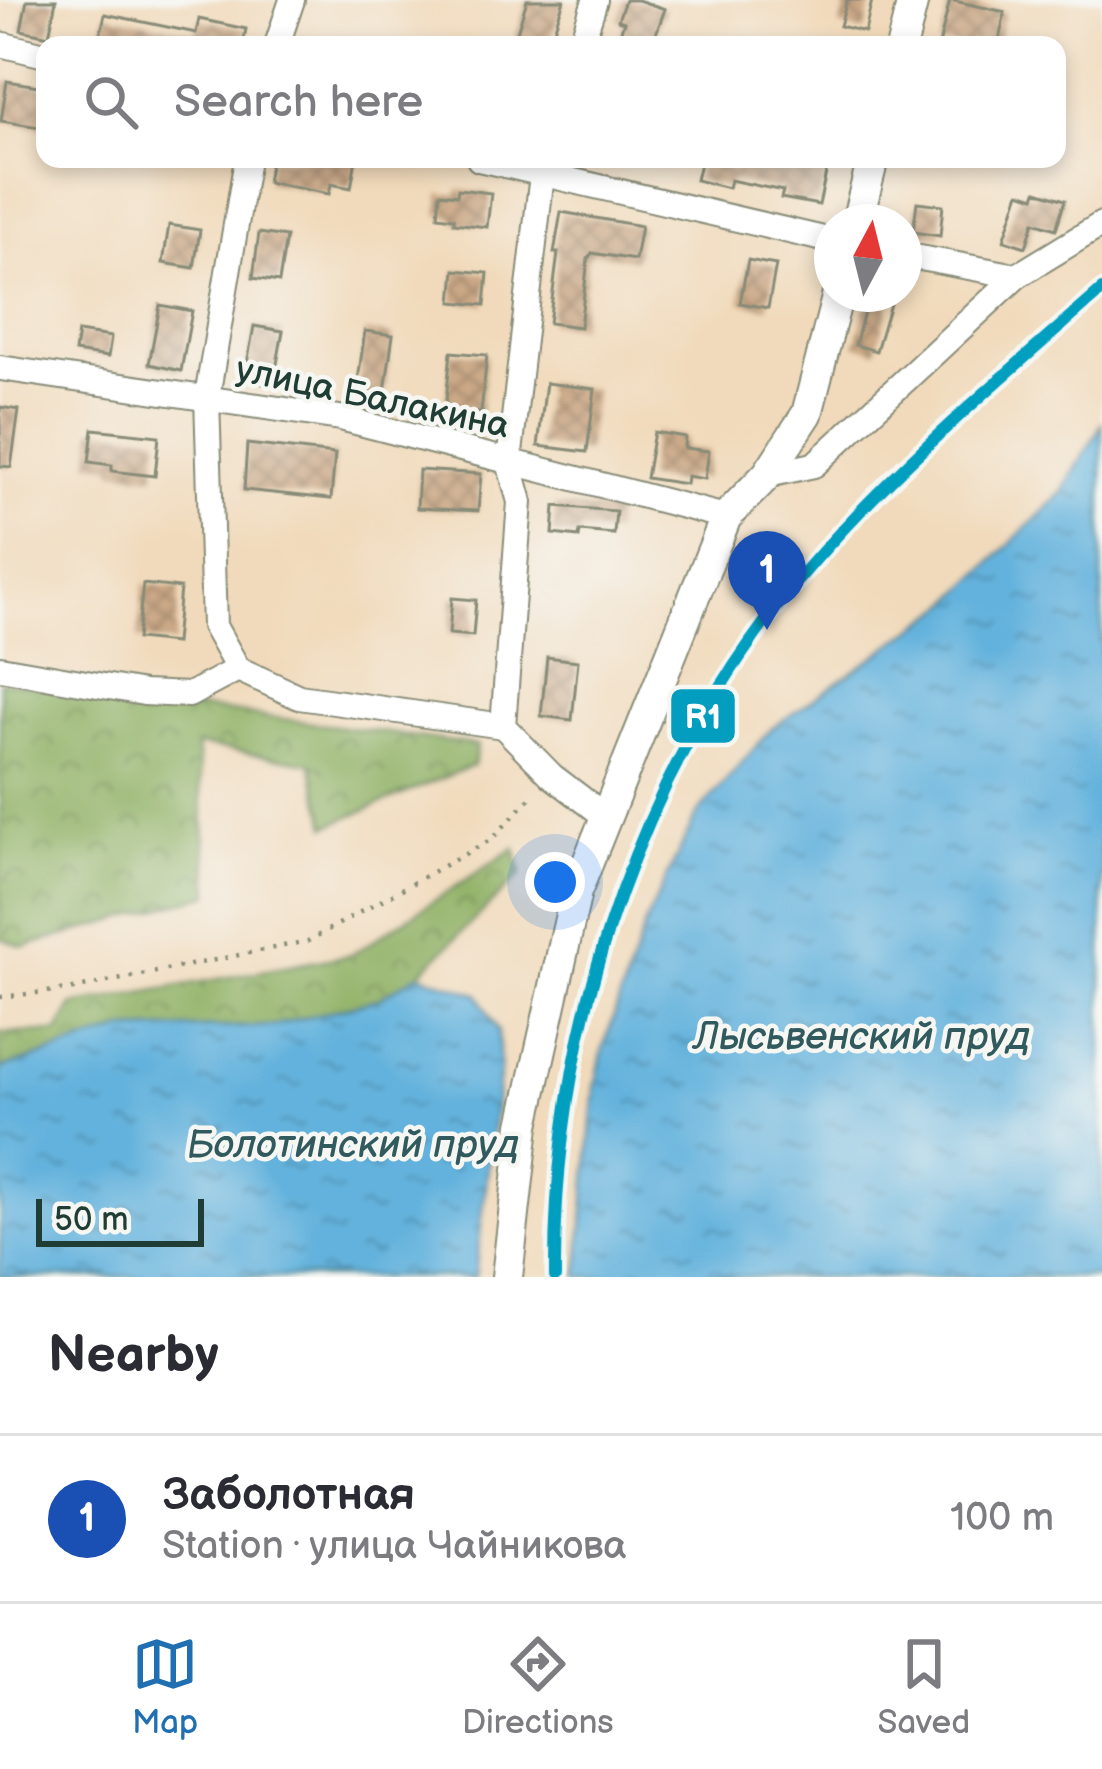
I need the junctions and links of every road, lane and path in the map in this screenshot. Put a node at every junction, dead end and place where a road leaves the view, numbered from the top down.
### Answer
1 (292, 0) edge
2 (595, 0) edge
3 (914, 0) edge
4 (280, 36) edge
5 (584, 36) edge
6 (904, 36) edge
7 (0, 44) edge
8 (36, 53) edge
9 (245, 168) edge
10 (544, 168) edge
11 (552, 168) edge
12 (871, 168) edge
13 (862, 204) edge
14 (1102, 224) edge
15 (814, 236) edge
16 (922, 258) edge
17 (1017, 275) junction
18 (833, 312) edge
19 (0, 368) edge
20 (207, 397) junction
21 (509, 462) junction
22 (767, 475) junction
23 (726, 517) junction
24 (0, 668) edge
25 (238, 669) junction
26 (503, 726) junction
27 (552, 776) junction
28 (606, 818) junction
29 (0, 997) edge
30 (507, 1277) edge

1 - 4 street
2 - 5 street
3 - 6 street
7 - 8 street
9 - 20 street
10 - 21 street
11 - 15 street
12 - 13 street
14 - 17 street
16 - 17 street
17 - 22 street
18 - 22 street
19 - 20 street, улица Балакина
20 - 21 street, улица Балакина
20 - 25 street
21 - 23 street, улица Балакина
21 - 26 street
22 - 23 street
23 - 28 street
24 - 25 street
25 - 26 street
26 - 27 street
27 - 28 street
27 - 29 path
28 - 30 street

